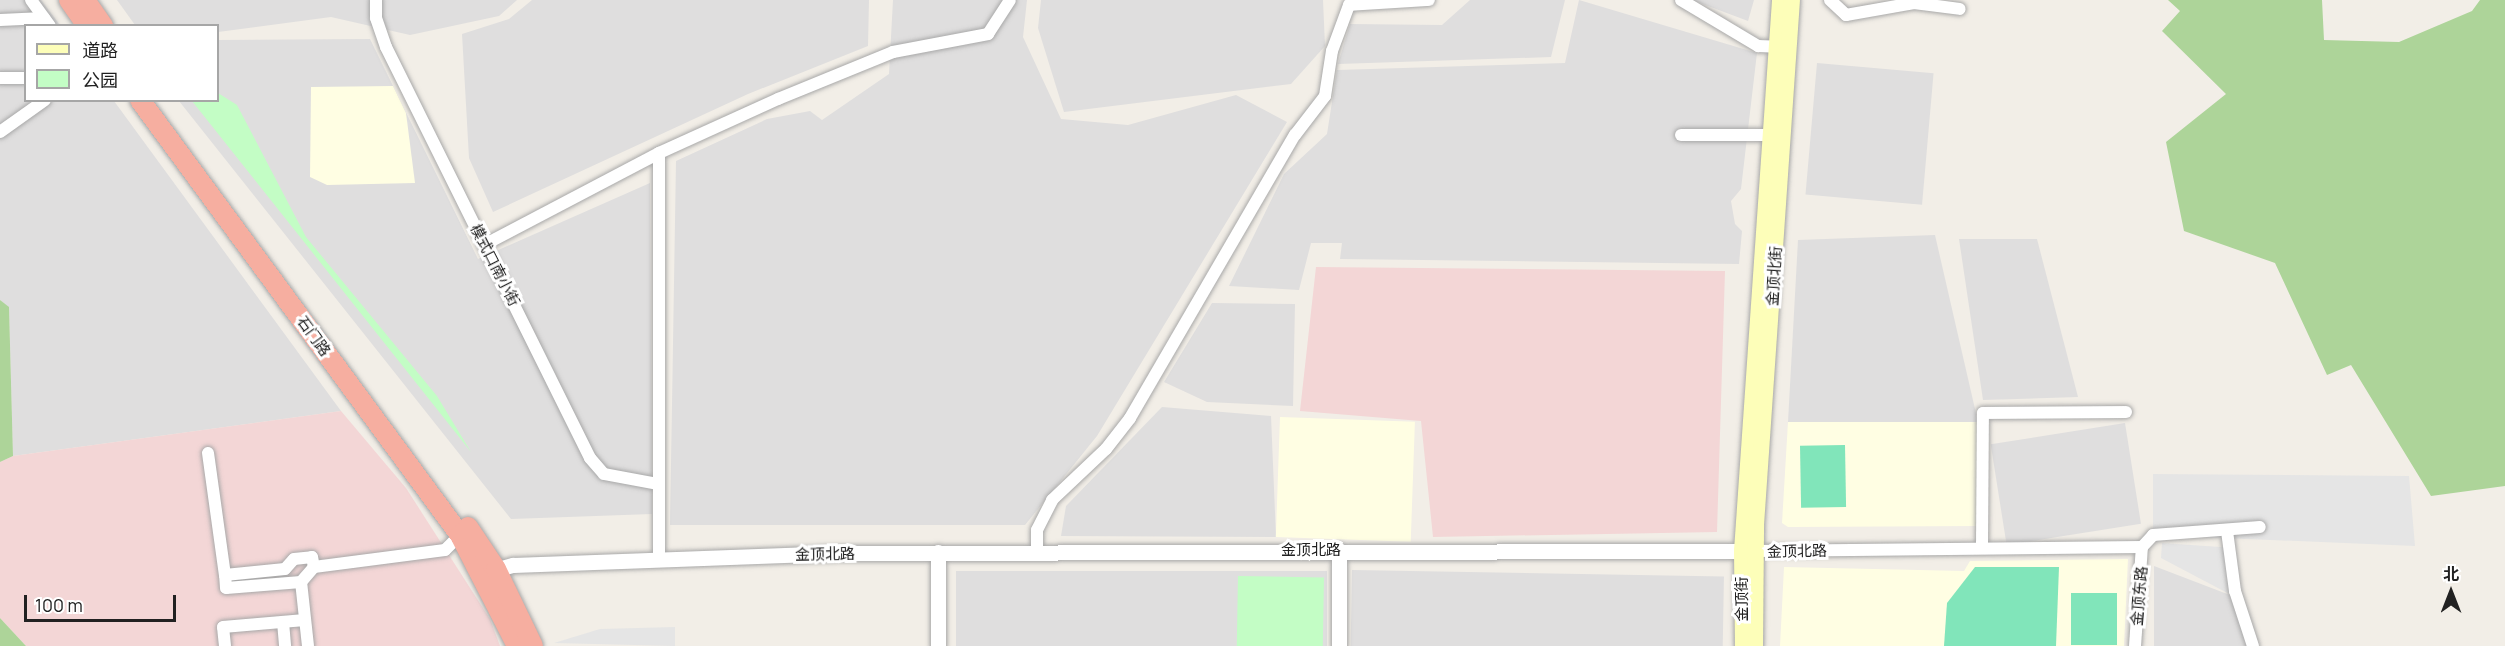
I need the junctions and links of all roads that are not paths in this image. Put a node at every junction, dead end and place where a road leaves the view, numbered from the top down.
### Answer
1 (31, 0) edge
2 (69, 0) edge
3 (85, 0) edge
4 (376, 0) edge
5 (1010, 0) edge
6 (1429, 0) edge
7 (1681, 0) edge
8 (1780, 0) edge
9 (1792, 0) edge
10 (1830, 0) edge
11 (1347, 2) edge
12 (1404, 2) edge
13 (1914, 2) edge
14 (1960, 9) dead end
15 (0, 20) edge
16 (47, 22) edge
17 (86, 24) edge
18 (102, 24) edge
19 (1782, 47) junction
20 (0, 78) edge
21 (24, 78) edge
22 (42, 102) edge
23 (141, 102) edge
24 (157, 102) edge
25 (0, 132) edge
26 (1681, 135) dead end
27 (1770, 135) junction
28 (658, 153) junction
29 (484, 245) junction
30 (2126, 412) dead end
31 (208, 453) dead end
32 (658, 484) junction
33 (2260, 527) dead end
34 (2227, 531) junction
35 (460, 535) junction
36 (1982, 546) junction
37 (2142, 547) junction
38 (1339, 549) junction
39 (1749, 551) junction
40 (938, 552) junction
41 (1037, 552) junction
42 (659, 559) junction
43 (314, 567) junction
44 (489, 572) junction
45 (225, 574) junction
46 (301, 582) junction
47 (305, 620) junction
48 (283, 622) junction
49 (225, 646) edge
50 (285, 646) edge
51 (308, 646) edge
52 (517, 646) edge
53 (533, 646) edge
54 (938, 646) edge
55 (1339, 646) edge
56 (1743, 646) edge
57 (1755, 646) edge
58 (2135, 646) edge
59 (2253, 646) edge

1 - 16 street
2 - 17 highway
3 - 18 highway
4 - 29 street, 模式口南小街
5 - 28 street
6 - 12 street
7 - 19 street
8 - 19 main road, 金顶北街
9 - 19 main road, 金顶北街
10 - 13 street
11 - 12 street
11 - 41 street
13 - 14 street
15 - 16 street
19 - 27 main road, 金顶北街
19 - 39 main road, 金顶北街
20 - 21 street
22 - 25 street
23 - 35 highway, 石门路
24 - 44 highway, 石门路
26 - 27 street
27 - 39 main road, 金顶北街
28 - 29 street
28 - 32 street
29 - 32 street, 模式口南小街
30 - 36 street
31 - 45 street
32 - 42 street
33 - 34 street
34 - 37 street
34 - 59 street
35 - 43 street
35 - 44 highway, 石门路
36 - 37 street, 金顶北路
36 - 39 street, 金顶北路
37 - 58 street, 金顶东路
38 - 39 street, 金顶北路
38 - 41 street, 金顶北路
38 - 55 street
39 - 56 main road, 金顶街
39 - 57 main road, 金顶街
40 - 41 street, 金顶北路
40 - 42 street, 金顶北路
40 - 54 street
42 - 44 street, 金顶北路
43 - 45 street
43 - 46 street
44 - 52 highway
44 - 53 highway
45 - 46 street
46 - 47 street
47 - 48 street
47 - 51 street
48 - 49 street
48 - 50 street

